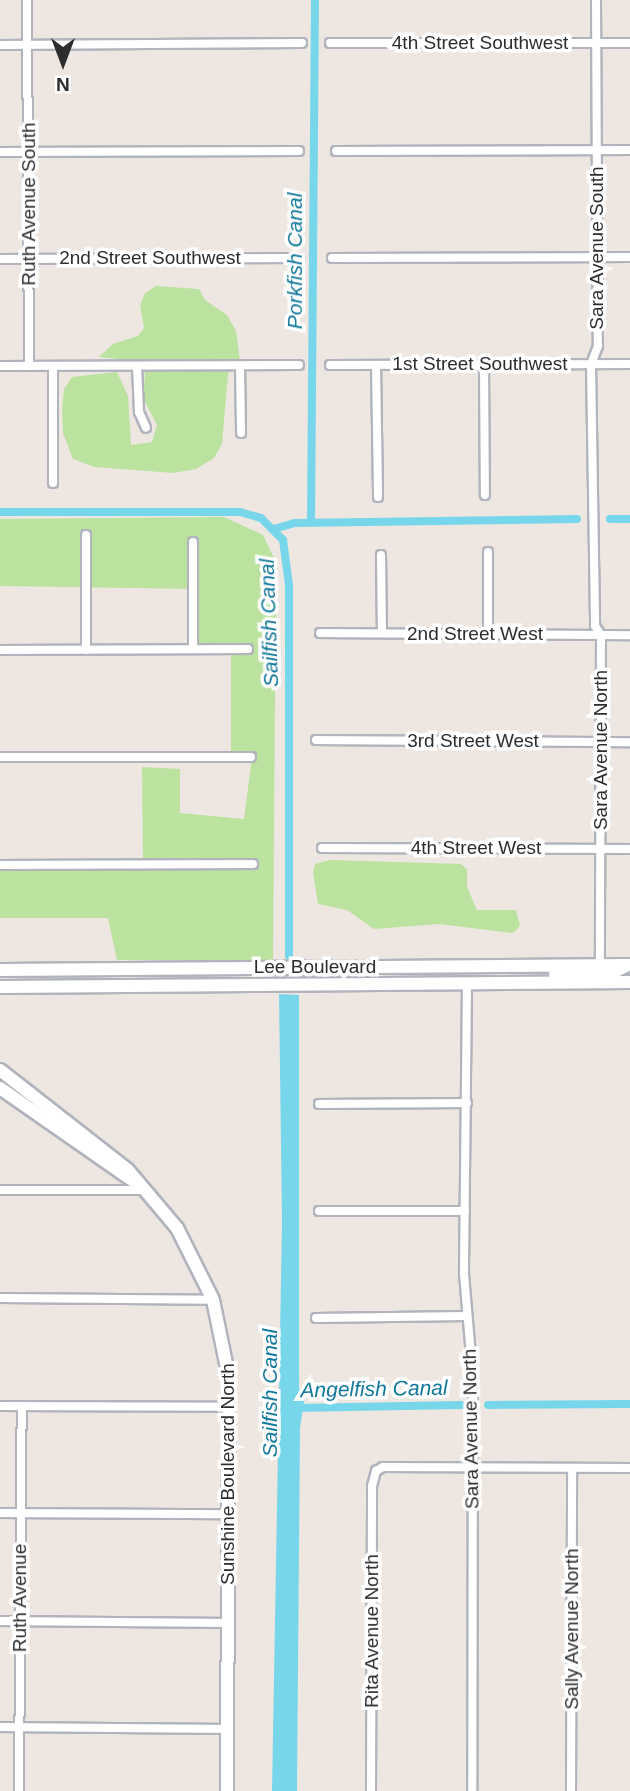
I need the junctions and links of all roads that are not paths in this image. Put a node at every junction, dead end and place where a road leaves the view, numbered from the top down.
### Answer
1 (27, 0) edge
2 (596, 0) edge
3 (302, 43) dead end
4 (330, 43) dead end
5 (597, 43) junction
6 (630, 43) edge
7 (0, 44) edge
8 (28, 44) junction
9 (597, 150) junction
10 (630, 150) edge
11 (299, 151) dead end
12 (336, 151) dead end
13 (0, 152) edge
14 (29, 152) junction
15 (597, 257) junction
16 (630, 257) edge
17 (300, 258) dead end
18 (332, 258) dead end
19 (0, 259) edge
20 (29, 259) junction
21 (591, 364) junction
22 (630, 364) edge
23 (299, 365) dead end
24 (330, 365) dead end
25 (376, 365) junction
26 (484, 365) junction
27 (0, 366) edge
28 (29, 366) junction
29 (53, 366) junction
30 (137, 366) junction
31 (240, 366) junction
32 (146, 429) dead end
33 (242, 433) dead end
34 (53, 483) dead end
35 (485, 495) dead end
36 (377, 497) dead end
37 (86, 535) dead end
38 (595, 537) joint
39 (193, 542) dead end
40 (488, 552) dead end
41 (381, 555) dead end
42 (320, 634) dead end
43 (382, 634) junction
44 (488, 634) junction
45 (601, 635) junction
46 (630, 635) edge
47 (193, 649) junction
48 (248, 649) dead end
49 (0, 650) edge
50 (86, 650) junction
51 (316, 740) dead end
52 (601, 742) junction
53 (630, 743) edge
54 (0, 757) edge
55 (251, 757) dead end
56 (322, 848) dead end
57 (600, 849) junction
58 (630, 849) edge
59 (253, 864) dead end
60 (0, 865) edge
61 (600, 965) junction
62 (630, 965) edge
63 (0, 971) edge
64 (630, 982) edge
65 (467, 984) junction
66 (0, 987) edge
67 (0, 1070) edge
68 (0, 1088) edge
69 (44, 1103) junction
70 (467, 1103) junction
71 (319, 1104) dead end
72 (45, 1121) junction
73 (103, 1148) junction
74 (141, 1186) junction
75 (0, 1190) edge
76 (319, 1211) dead end
77 (465, 1211) junction
78 (0, 1298) edge
79 (213, 1300) junction
80 (467, 1316) junction
81 (316, 1318) dead end
82 (0, 1406) edge
83 (22, 1406) junction
84 (230, 1407) junction
85 (472, 1468) junction
86 (572, 1468) junction
87 (630, 1468) edge
88 (0, 1513) edge
89 (20, 1513) junction
90 (229, 1514) junction
91 (0, 1621) edge
92 (20, 1621) junction
93 (228, 1623) junction
94 (0, 1727) edge
95 (19, 1728) junction
96 (228, 1729) junction
97 (19, 1791) edge
98 (227, 1791) edge
99 (371, 1791) edge
100 (472, 1791) edge
101 (571, 1791) edge

1 - 8 street, Ruth Avenue South
2 - 5 street, Sara Avenue South
3 - 8 street
4 - 5 street, 4th Street Southwest
5 - 6 street, 4th Street Southwest
5 - 9 street, Sara Avenue South
7 - 8 street
8 - 14 street, Ruth Avenue South
9 - 10 street
9 - 12 street
9 - 15 street, Sara Avenue South
11 - 14 street
13 - 14 street
14 - 20 street, Ruth Avenue South
15 - 16 street
15 - 18 street
15 - 21 street, Sara Avenue South
17 - 20 street, 2nd Street Southwest
19 - 20 street, 2nd Street Southwest
20 - 28 street, Ruth Avenue South
21 - 22 street, 1st Street Southwest
21 - 26 street, 1st Street Southwest
21 - 38 street, Sara Avenue South
23 - 31 street
24 - 25 street, 1st Street Southwest
25 - 26 street, 1st Street Southwest
25 - 36 street
26 - 35 street
27 - 28 street
28 - 29 street
29 - 30 street
29 - 34 street
30 - 31 street
30 - 32 street
31 - 33 street
37 - 50 street
38 - 45 street, Sara Avenue North
39 - 47 street
40 - 44 street
41 - 43 street
42 - 43 street, 2nd Street West
43 - 44 street, 2nd Street West
44 - 45 street, 2nd Street West
45 - 46 street, 2nd Street West
45 - 52 street, Sara Avenue North
47 - 48 street
47 - 50 street
49 - 50 street
51 - 52 street, 3rd Street West
52 - 53 street, 3rd Street West
52 - 57 street, Sara Avenue North
54 - 55 street
56 - 57 street, 4th Street West
57 - 58 street, 4th Street West
57 - 61 street, Sara Avenue North
59 - 60 street
61 - 62 main road, Lee Boulevard
61 - 63 main road, Lee Boulevard
62 - 65 main road
64 - 65 main road, Lee Boulevard
65 - 66 main road, Lee Boulevard
65 - 70 street, Sara Avenue North
67 - 69 main road, Sunshine Boulevard North
68 - 72 main road, Sunshine Boulevard North
69 - 72 main road
69 - 73 main road, Sunshine Boulevard North
70 - 71 street
70 - 77 street, Sara Avenue North
72 - 73 main road
72 - 74 main road, Sunshine Boulevard North
73 - 74 main road, Sunshine Boulevard North
74 - 75 street
74 - 79 main road, Sunshine Boulevard North
76 - 77 street
77 - 80 street, Sara Avenue North
78 - 79 street
79 - 84 main road, Sunshine Boulevard North
80 - 81 street
80 - 85 street, Sara Avenue North
82 - 83 street
83 - 84 street
83 - 89 street, Ruth Avenue
84 - 90 main road, Sunshine Boulevard North
85 - 86 street
85 - 99 street, Rita Avenue North
85 - 100 street, Sara Avenue North
86 - 87 street
86 - 101 street, Sally Avenue North
88 - 89 street
89 - 90 street
89 - 92 street, Ruth Avenue
90 - 93 main road, Sunshine Boulevard North
91 - 92 street
92 - 93 street
92 - 95 street, Ruth Avenue
93 - 96 main road, Sunshine Boulevard North
94 - 95 street
95 - 96 street
95 - 97 street, Ruth Avenue
96 - 98 main road, Sunshine Boulevard North

